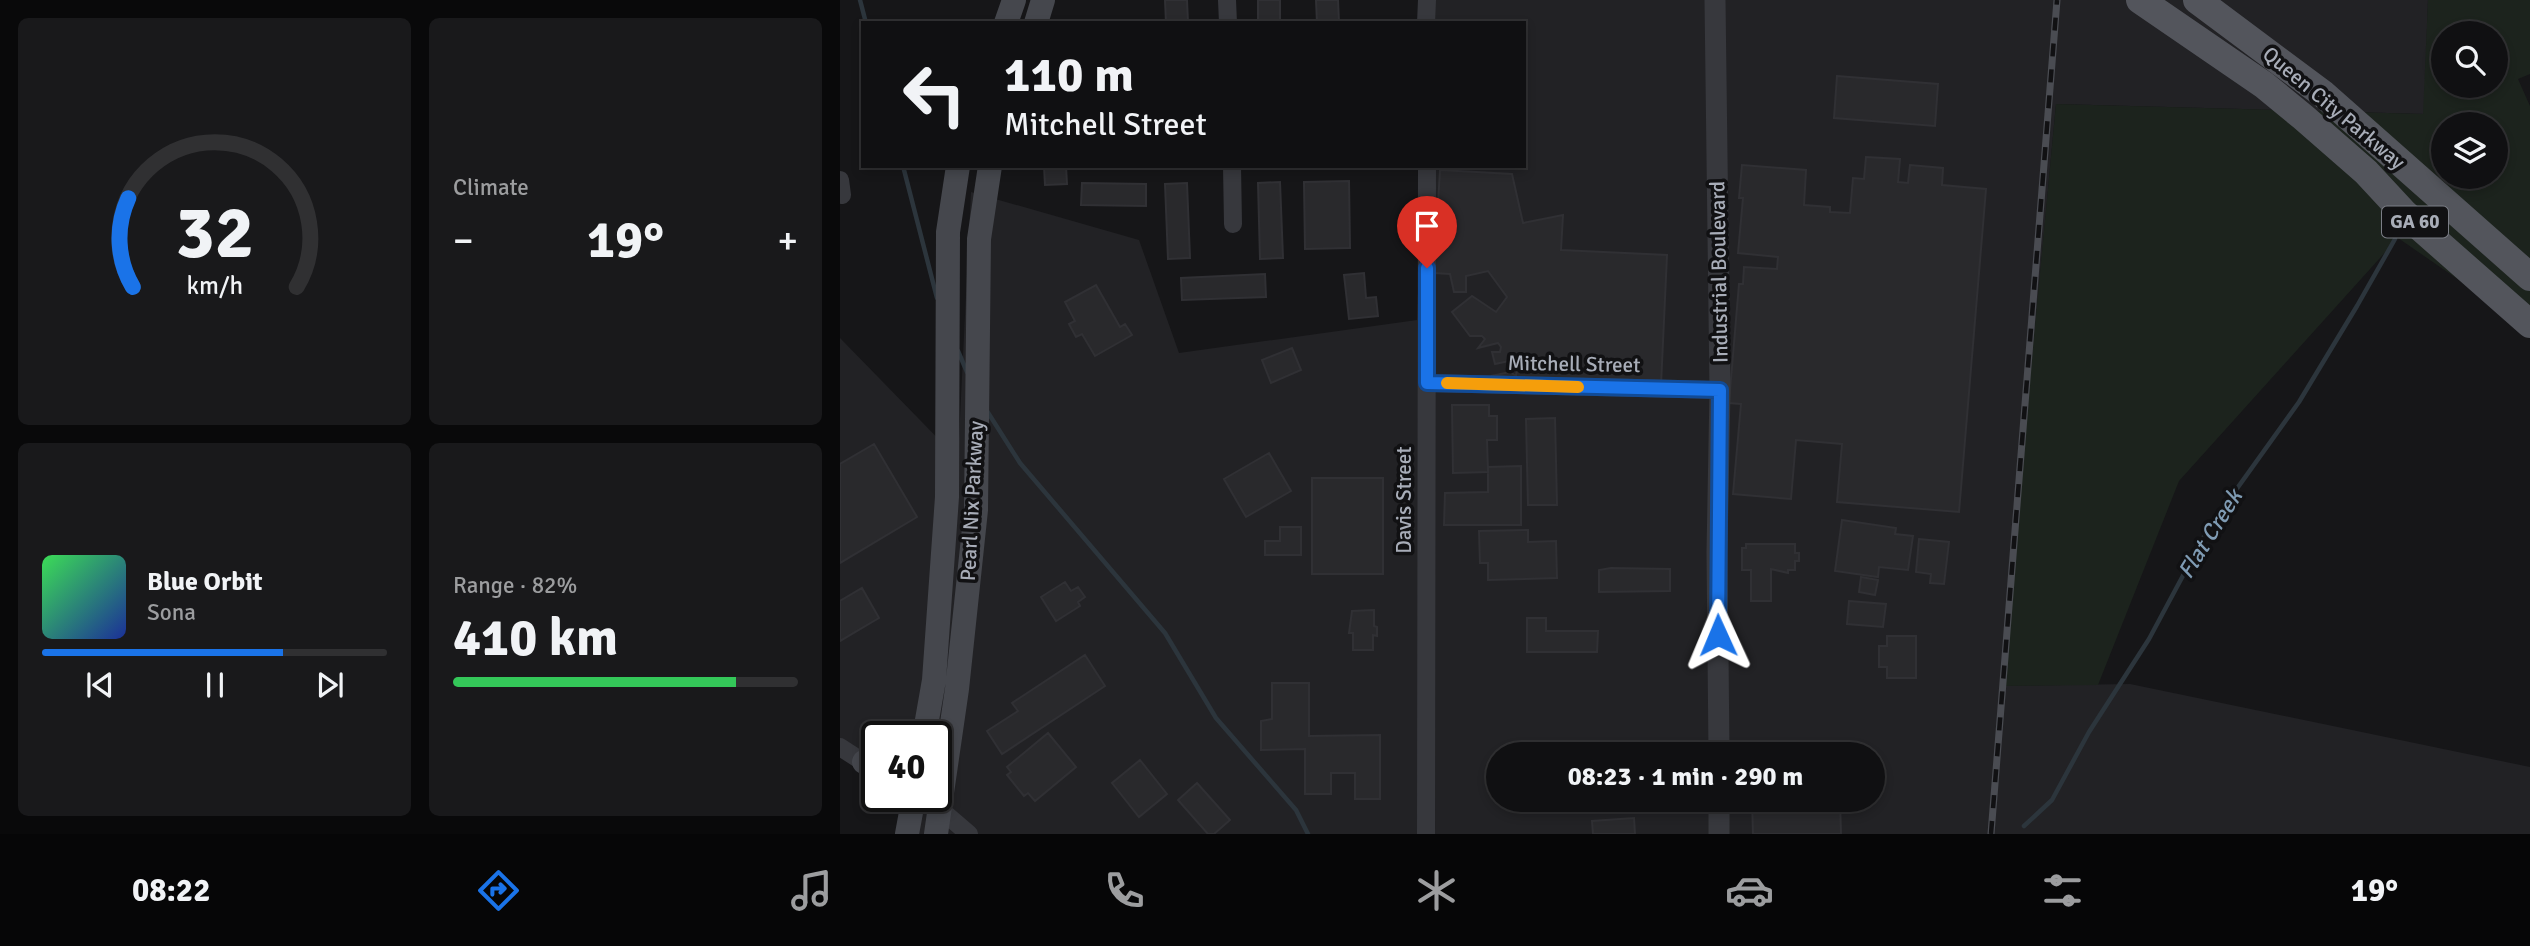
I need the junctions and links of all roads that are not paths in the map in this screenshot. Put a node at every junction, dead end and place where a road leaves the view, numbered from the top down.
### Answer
1 (1014, 0) edge
2 (1044, 0) edge
3 (1227, 0) edge
4 (1427, 0) edge
5 (1715, 0) edge
6 (2140, 0) edge
7 (2197, 0) edge
8 (1007, 21) edge
9 (1036, 21) edge
10 (1227, 21) edge
11 (1426, 21) edge
12 (958, 168) edge
13 (990, 168) edge
14 (1232, 168) edge
15 (1427, 168) edge
16 (1233, 224) dead end
17 (2530, 276) edge
18 (2530, 324) edge
19 (1427, 383) junction
20 (1720, 390) junction
21 (929, 705) junction
22 (918, 721) edge
23 (926, 721) edge
24 (952, 727) edge
25 (1719, 742) edge
26 (840, 747) edge
27 (861, 758) edge
28 (912, 812) edge
29 (941, 812) edge
30 (943, 812) edge
31 (1719, 812) edge
32 (907, 834) edge
33 (936, 834) edge
34 (969, 834) edge
35 (1426, 834) edge
36 (1719, 834) edge

1 - 8 main road
2 - 9 main road
3 - 10 street
4 - 11 street
5 - 20 street, Industrial Boulevard
6 - 18 main road, Queen City Parkway / GA 60
7 - 17 main road, Queen City Parkway / GA 60
12 - 21 main road, Pearl Nix Parkway
13 - 24 main road, Pearl Nix Parkway
14 - 16 street
15 - 19 street, Davis Street
19 - 20 street, Mitchell Street
19 - 35 street, Davis Street
20 - 25 street, Industrial Boulevard
21 - 22 main road
21 - 23 main road, Pearl Nix Parkway
26 - 27 street
28 - 32 main road
29 - 33 main road, Pearl Nix Parkway
30 - 34 street
31 - 36 street

